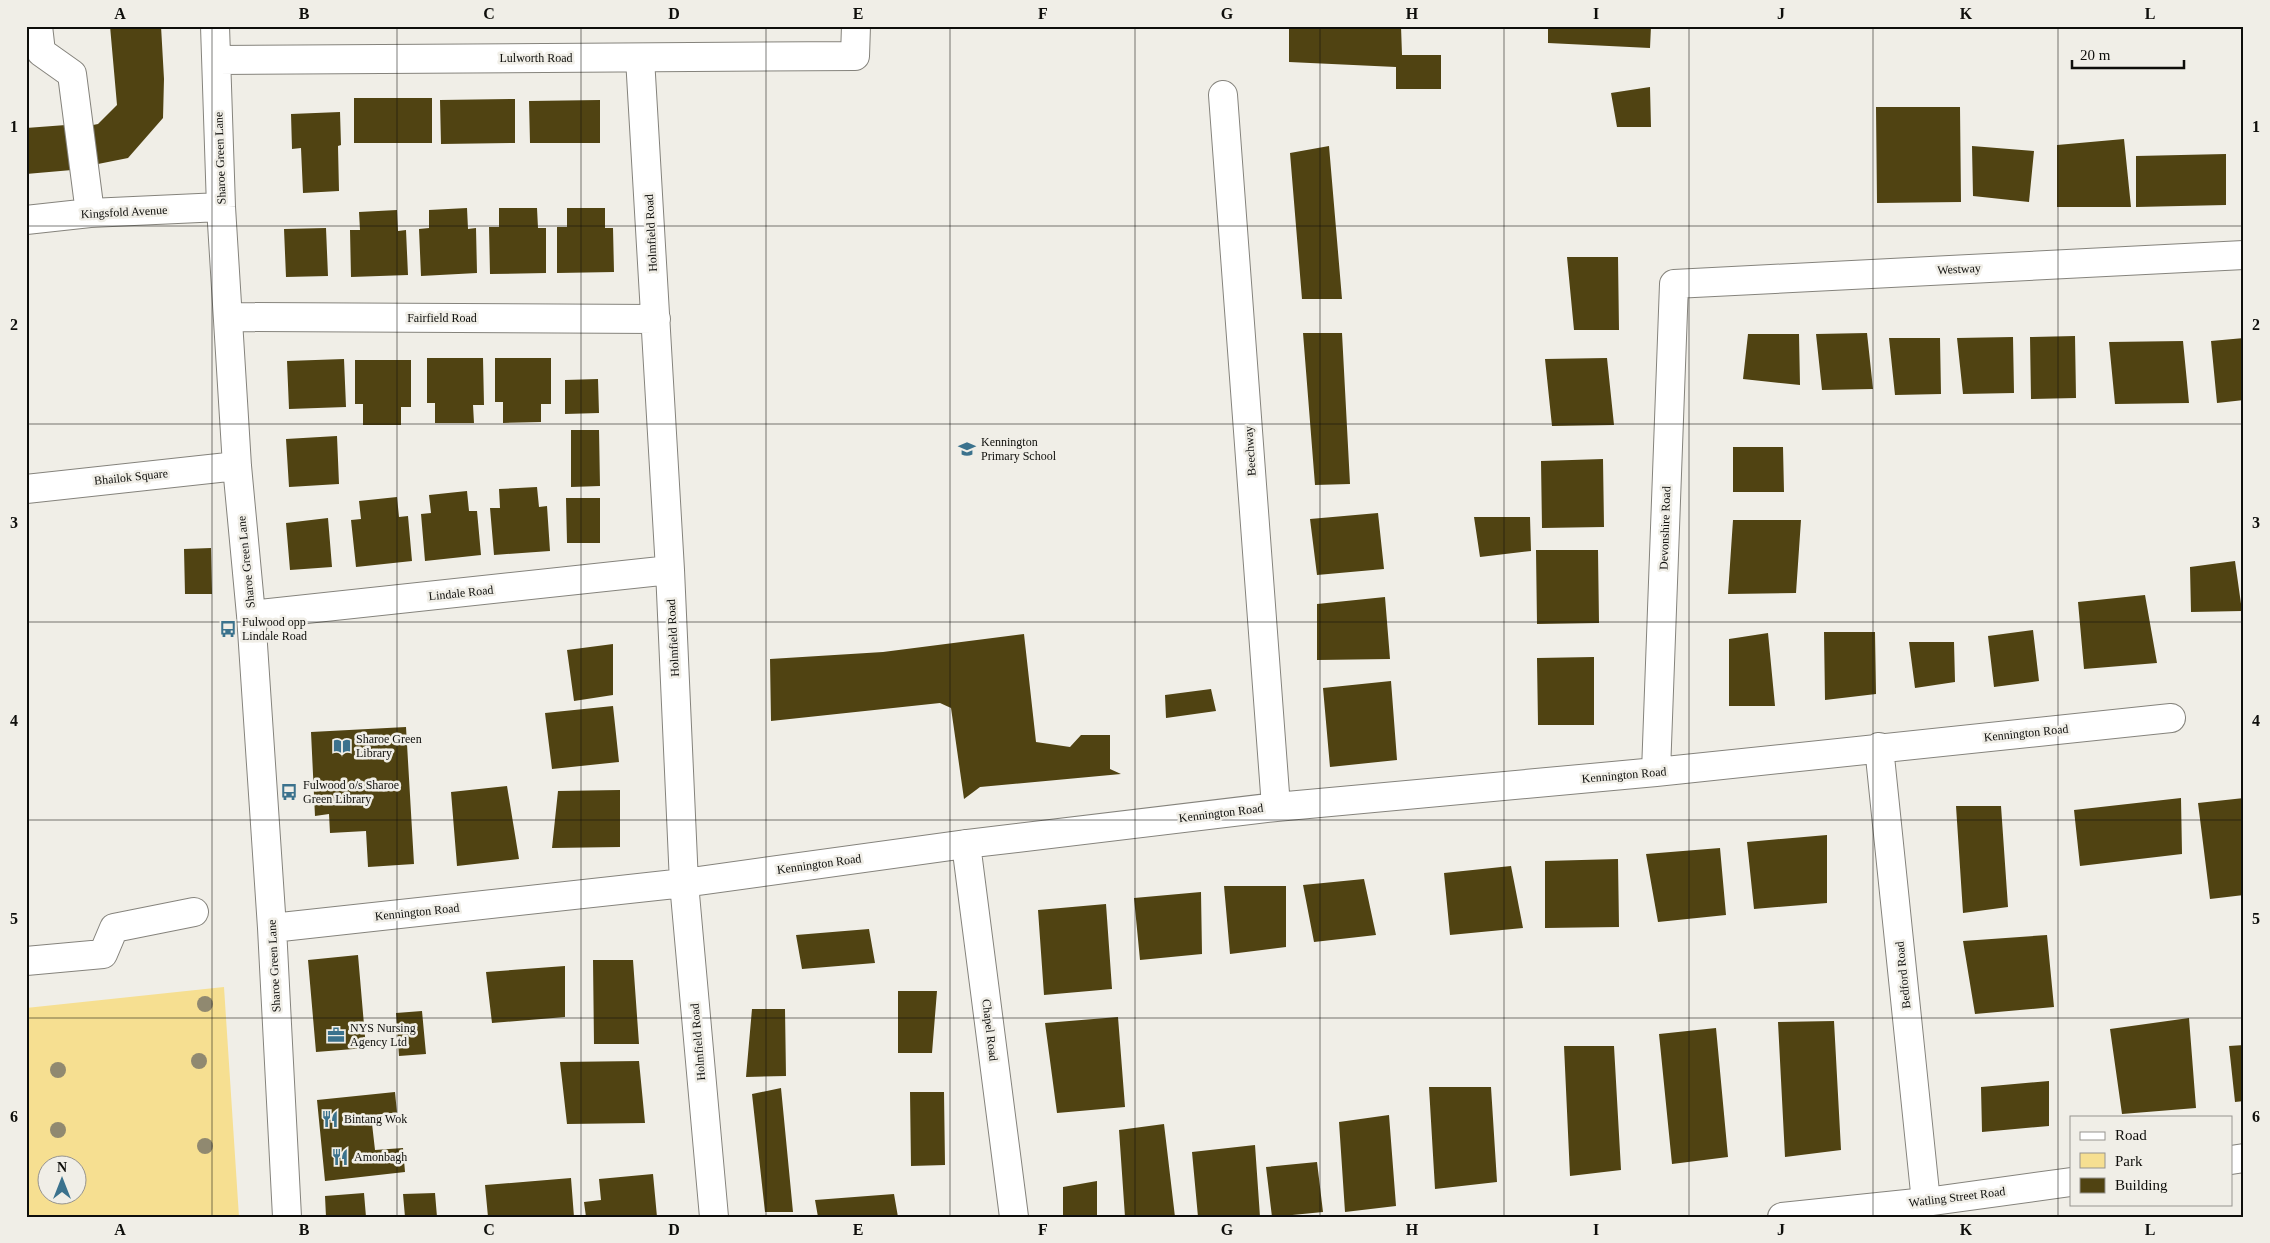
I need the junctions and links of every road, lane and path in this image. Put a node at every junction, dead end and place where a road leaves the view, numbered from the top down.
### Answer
1 (38, 26) edge
2 (215, 26) edge
3 (856, 26) edge
4 (640, 58) junction
5 (217, 60) junction
6 (1223, 95) dead end
7 (221, 206) junction
8 (90, 213) junction
9 (26, 220) edge
10 (2244, 255) edge
11 (1674, 284) joint
12 (228, 317) junction
13 (656, 319) junction
14 (237, 466) junction
15 (26, 489) edge
16 (670, 570) junction
17 (251, 616) junction
18 (2171, 718) dead end
19 (1879, 747) junction
20 (1656, 772) junction
21 (1276, 807) junction
22 (966, 844) junction
23 (684, 883) junction
24 (194, 912) dead end
25 (272, 928) junction
26 (26, 961) edge
27 (2070, 1182) edge
28 (1926, 1202) junction
29 (288, 1217) edge
30 (714, 1217) edge
31 (1014, 1217) edge
32 (1782, 1217) edge

1 - 8 street
2 - 5 street, Sharoe Green Lane
3 - 4 street, Lulworth Road
4 - 5 street, Lulworth Road
4 - 13 street, Holmfield Road
5 - 7 street, Sharoe Green Lane
6 - 21 street, Beechway
7 - 8 street, Kingsfold Avenue
7 - 12 street, Sharoe Green Lane
8 - 9 street, Kingsfold Avenue
10 - 11 street, Westway
11 - 20 street, Devonshire Road
12 - 13 street, Fairfield Road
12 - 14 street, Sharoe Green Lane
13 - 16 street, Holmfield Road
14 - 15 street, Bhailok Square
14 - 17 street, Sharoe Green Lane
16 - 17 street, Lindale Road
16 - 23 street, Holmfield Road
17 - 25 street, Sharoe Green Lane
18 - 19 street, Kennington Road
19 - 20 street, Kennington Road
19 - 28 street, Bedford Road
20 - 21 street, Kennington Road
21 - 22 street, Kennington Road
22 - 23 street, Kennington Road
22 - 31 street, Chapel Road
23 - 25 street, Kennington Road
23 - 30 street, Holmfield Road
24 - 26 street
25 - 29 street, Sharoe Green Lane
27 - 28 street, Watling Street Road
28 - 32 street, Watling Street Road

